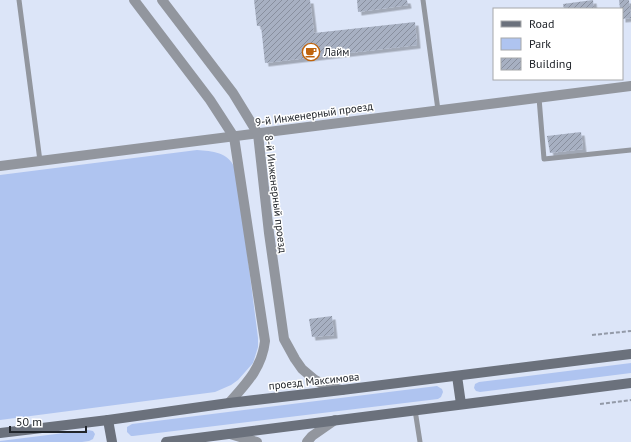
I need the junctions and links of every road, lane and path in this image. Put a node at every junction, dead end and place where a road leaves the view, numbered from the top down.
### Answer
1 (19, 0) edge
2 (134, 0) edge
3 (423, 0) edge
4 (164, 1) edge
5 (631, 86) edge
6 (538, 98) junction
7 (438, 110) junction
8 (258, 134) junction
9 (234, 137) junction
10 (631, 150) edge
11 (40, 161) junction
12 (0, 166) edge
13 (631, 330) edge
14 (592, 335) dead end
15 (631, 354) edge
16 (457, 376) junction
17 (631, 382) edge
18 (342, 390) junction
19 (631, 400) edge
20 (229, 403) junction
21 (461, 404) junction
22 (600, 404) dead end
23 (416, 410) junction
24 (108, 420) junction
25 (335, 420) junction
26 (0, 433) edge
27 (228, 434) junction
28 (112, 442) edge
29 (166, 442) edge
30 (257, 442) edge
31 (306, 442) edge
32 (420, 442) edge

1 - 11 lane
2 - 9 street
3 - 7 lane
4 - 8 street, 8-й Инженерный проезд
5 - 6 street, 9-й Инженерный проезд
6 - 7 street, 9-й Инженерный проезд
6 - 10 lane
7 - 8 street, 9-й Инженерный проезд
8 - 9 street, 9-й Инженерный проезд
8 - 18 street, 8-й Инженерный проезд
9 - 11 street, 9-й Инженерный проезд
9 - 20 street
11 - 12 street, 9-й Инженерный проезд
13 - 14 path
15 - 16 main road, проезд Максимова
16 - 18 main road, проезд Максимова
16 - 21 main road
17 - 21 main road
18 - 20 main road, проезд Максимова
19 - 22 path
20 - 24 main road, проезд Максимова
21 - 23 main road
23 - 25 main road
23 - 32 lane
24 - 26 main road, проезд Максимова
24 - 28 main road
25 - 27 main road
25 - 31 street
27 - 29 main road
27 - 30 street

